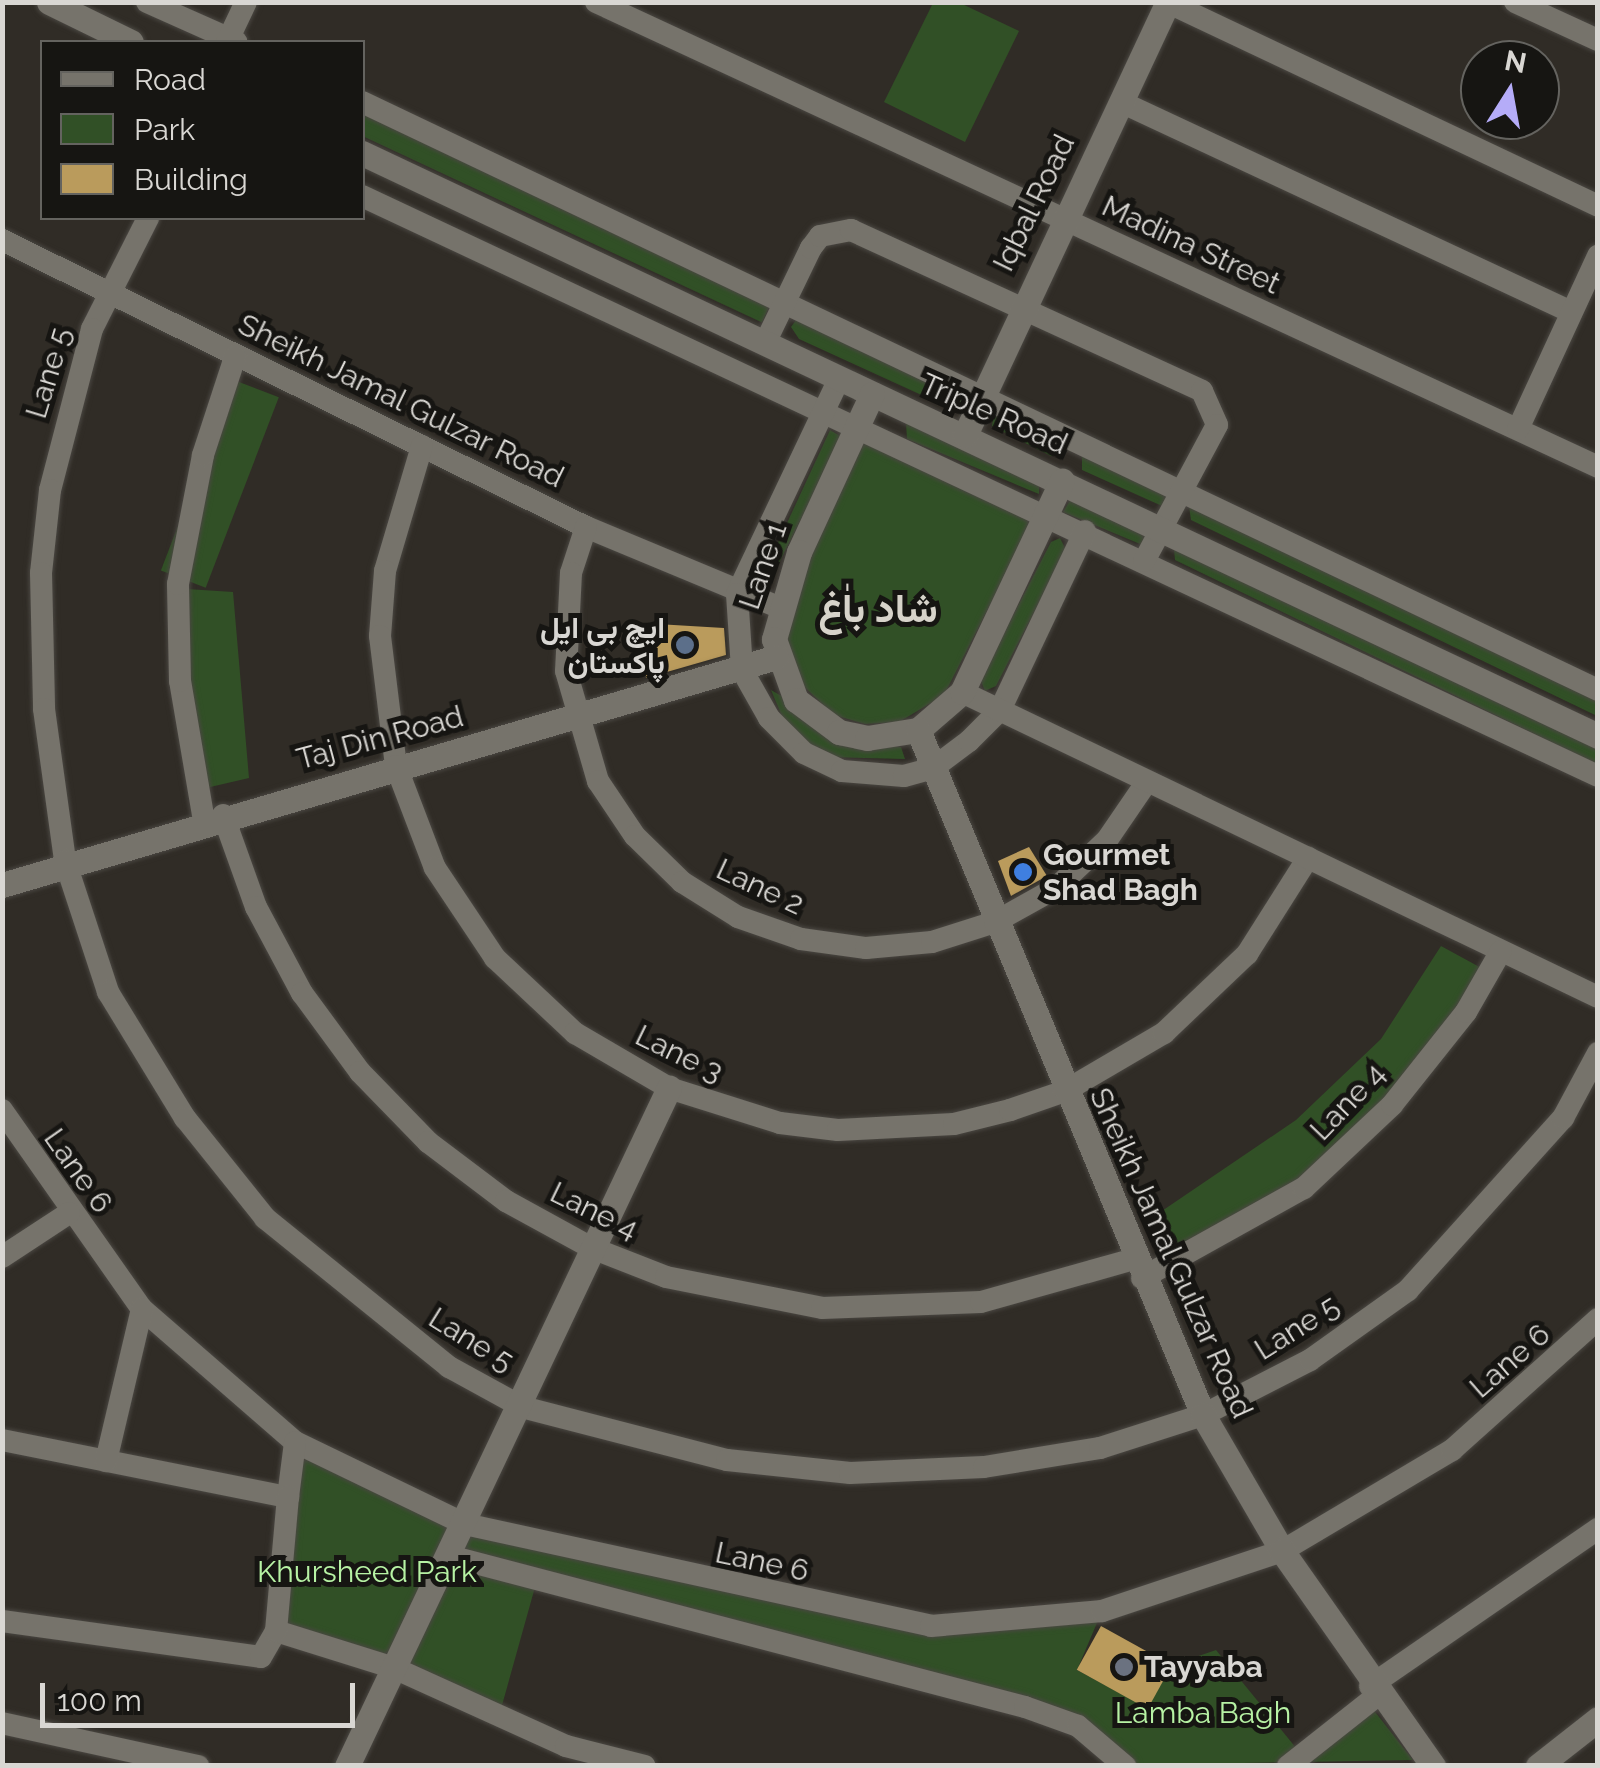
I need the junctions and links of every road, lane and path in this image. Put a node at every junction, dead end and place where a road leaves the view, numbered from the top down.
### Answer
1 (49, 2) edge
2 (147, 2) edge
3 (246, 2) edge
4 (596, 2) edge
5 (1515, 2) edge
6 (1168, 3) edge
7 (621, 8) edge
8 (126, 40) edge
9 (229, 40) edge
10 (231, 40) edge
11 (1598, 40) edge
12 (1120, 102) junction
13 (365, 103) edge
14 (365, 154) edge
15 (365, 197) edge
16 (1598, 206) edge
17 (1063, 218) junction
18 (147, 220) edge
19 (2, 240) edge
20 (1598, 256) edge
21 (111, 300) junction
22 (786, 302) junction
23 (1020, 306) junction
24 (1570, 311) junction
25 (765, 343) junction
26 (235, 357) junction
27 (840, 380) junction
28 (872, 394) junction
29 (981, 397) junction
30 (826, 408) junction
31 (858, 424) junction
32 (1518, 430) junction
33 (965, 435) junction
34 (1079, 444) junction
35 (422, 446) junction
36 (1598, 466) edge
37 (1062, 480) junction
38 (1180, 493) junction
39 (1047, 511) junction
40 (586, 527) junction
41 (1161, 527) junction
42 (1085, 531) junction
43 (1144, 562) junction
44 (737, 594) junction
45 (778, 607) junction
46 (776, 657) junction
47 (742, 670) junction
48 (1598, 690) edge
49 (962, 692) junction
50 (1000, 710) junction
51 (574, 720) junction
52 (918, 730) junction
53 (1598, 736) edge
54 (396, 766) junction
55 (934, 768) junction
56 (1598, 776) edge
57 (1146, 783) junction
58 (214, 818) junction
59 (1308, 858) junction
60 (65, 861) junction
61 (2, 885) edge
62 (995, 922) junction
63 (1501, 951) junction
64 (1598, 998) edge
65 (1598, 1054) edge
66 (669, 1088) junction
67 (1065, 1090) junction
68 (2, 1110) edge
69 (69, 1214) junction
70 (592, 1248) junction
71 (2, 1257) edge
72 (1138, 1268) junction
73 (142, 1309) junction
74 (1598, 1319) edge
75 (522, 1406) junction
76 (1202, 1415) junction
77 (2, 1440) edge
78 (295, 1442) junction
79 (106, 1460) junction
80 (288, 1496) junction
81 (465, 1524) junction
82 (1598, 1529) edge
83 (1282, 1550) junction
84 (450, 1556) junction
85 (2, 1621) edge
86 (276, 1631) junction
87 (394, 1668) junction
88 (1374, 1690) junction
89 (1598, 1719) edge
90 (2, 1724) edge
91 (198, 1766) edge
92 (347, 1766) edge
93 (645, 1766) edge
94 (1126, 1766) edge
95 (1288, 1766) edge
96 (1432, 1766) edge
97 (1538, 1766) edge

1 - 8 main road
2 - 9 street
3 - 10 street
4 - 7 street, Madina Street
5 - 11 street
6 - 12 main road, Iqbal Road
6 - 16 street
7 - 17 street, Madina Street
12 - 17 main road, Iqbal Road
12 - 24 street
13 - 22 street
14 - 25 main road, Triple Road
15 - 30 street
17 - 23 main road, Iqbal Road
17 - 32 street, Madina Street
18 - 21 street, Lane 5
19 - 21 street, Sheikh Jamal Gulzar Road
20 - 24 street
21 - 26 street, Sheikh Jamal Gulzar Road
21 - 60 street, Lane 5
22 - 23 street
22 - 25 street
22 - 29 street
23 - 29 main road, Iqbal Road
23 - 38 street
24 - 32 street
25 - 27 main road, Triple Road
26 - 35 street, Sheikh Jamal Gulzar Road
26 - 58 street, Lane 4
27 - 28 main road, Triple Road
27 - 30 street
28 - 31 main road, Lane 1
28 - 33 main road, Triple Road
29 - 33 main road, Iqbal Road
29 - 34 street
30 - 31 street
30 - 44 street
31 - 39 street
31 - 45 main road, Lane 1
32 - 36 street, Madina Street
33 - 37 main road, Triple Road
34 - 37 street
34 - 38 street
35 - 40 street, Sheikh Jamal Gulzar Road
35 - 54 street, Lane 3
37 - 39 main road
37 - 41 main road, Triple Road
38 - 41 street
38 - 48 street
39 - 42 street
39 - 49 main road
40 - 44 street, Sheikh Jamal Gulzar Road
40 - 51 street, Lane 2
41 - 43 street
41 - 53 main road, Triple Road
42 - 43 street
42 - 50 street
43 - 56 street
44 - 45 street, Sheikh Jamal Gulzar Road
44 - 47 street
45 - 46 main road, Lane 1
46 - 47 main road, Taj Din Road
46 - 52 main road, Lane 1
47 - 51 main road, Taj Din Road
47 - 55 street
49 - 50 street
49 - 52 main road
50 - 55 street
50 - 57 street
51 - 54 main road, Taj Din Road
51 - 62 street, Lane 2
52 - 55 main road, Sheikh Jamal Gulzar Road
54 - 58 main road, Taj Din Road
54 - 66 street, Lane 3
55 - 62 main road, Sheikh Jamal Gulzar Road
57 - 59 street
57 - 62 street, Lane 2
58 - 60 main road, Taj Din Road
58 - 70 street, Lane 4
59 - 63 street
59 - 67 street, Lane 3
60 - 61 main road, Taj Din Road
60 - 75 street, Lane 5
62 - 67 main road, Sheikh Jamal Gulzar Road
63 - 64 street
63 - 72 street, Lane 4
65 - 76 street, Lane 5
66 - 67 street, Lane 3
66 - 70 main road
67 - 72 main road, Sheikh Jamal Gulzar Road
68 - 69 street, Lane 6
69 - 71 street
69 - 73 street, Lane 6
70 - 72 street, Lane 4
70 - 75 main road
72 - 76 main road, Sheikh Jamal Gulzar Road
73 - 78 street, Lane 6
73 - 79 street
74 - 83 street, Lane 6
75 - 76 street, Lane 5
75 - 81 main road
76 - 83 main road, Sheikh Jamal Gulzar Road
77 - 79 street
78 - 80 street
78 - 81 street, Lane 6
79 - 80 street
80 - 86 street
81 - 83 street, Lane 6
81 - 84 main road
82 - 88 street
83 - 88 main road, Sheikh Jamal Gulzar Road
84 - 87 main road
84 - 94 street
85 - 86 street
86 - 87 street
87 - 92 main road
87 - 93 street
88 - 95 street
88 - 96 main road, Sheikh Jamal Gulzar Road
89 - 97 main road
90 - 91 street

